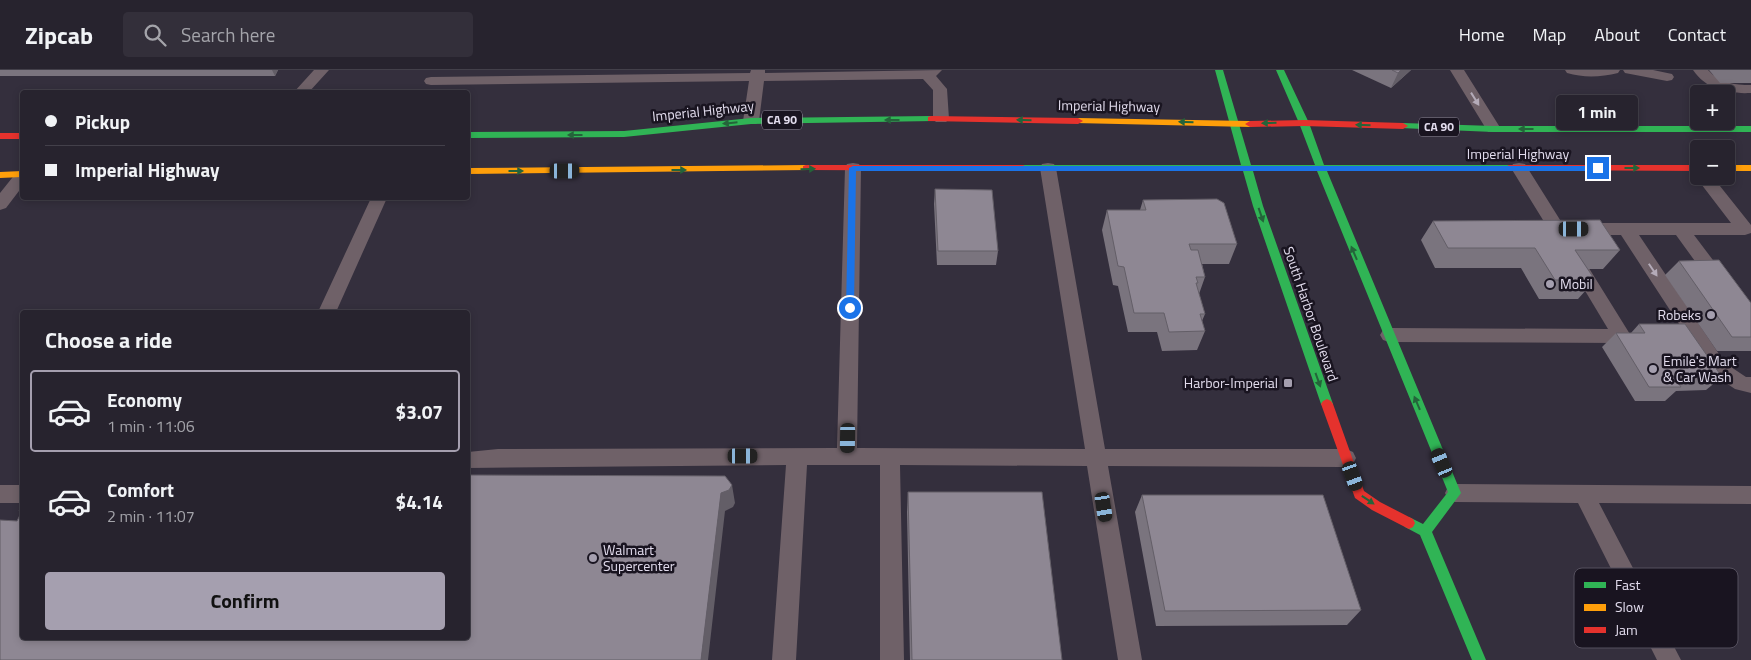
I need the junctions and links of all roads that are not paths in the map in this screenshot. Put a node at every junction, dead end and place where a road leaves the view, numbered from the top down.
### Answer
1 (322, 70) edge
2 (1219, 70) edge
3 (1280, 70) edge
4 (1457, 70) edge
5 (1572, 70) edge
6 (1613, 70) edge
7 (1630, 70) edge
8 (1700, 70) edge
9 (929, 72) edge
10 (757, 74) edge
11 (1667, 77) dead end
12 (431, 81) edge
13 (1751, 89) edge
14 (303, 90) edge
15 (941, 119) junction
16 (751, 121) junction
17 (1304, 123) junction
18 (1235, 124) junction
19 (1493, 129) junction
20 (1751, 129) edge
21 (470, 135) edge
22 (0, 136) edge
23 (20, 136) edge
24 (853, 168) junction
25 (1048, 168) junction
26 (1519, 168) junction
27 (1735, 168) edge
28 (1751, 168) edge
29 (1246, 169) junction
30 (1320, 169) junction
31 (470, 171) edge
32 (1690, 171) edge
33 (0, 175) edge
34 (20, 176) edge
35 (20, 179) edge
36 (1711, 185) edge
37 (378, 200) edge
38 (0, 204) edge
39 (1626, 229) junction
40 (1681, 229) junction
41 (1581, 269) edge
42 (1728, 293) edge
43 (328, 310) edge
44 (1388, 335) junction
45 (1751, 385) edge
46 (797, 457) junction
47 (847, 457) junction
48 (890, 457) junction
49 (1096, 457) junction
50 (1346, 458) junction
51 (470, 460) edge
52 (1455, 493) junction
53 (0, 494) edge
54 (20, 494) edge
55 (1584, 494) junction
56 (1751, 495) edge
57 (1425, 531) junction
58 (1622, 568) edge
59 (1663, 648) edge
60 (784, 660) edge
61 (892, 660) edge
62 (1130, 660) edge
63 (1479, 660) edge
64 (1669, 660) edge

1 - 14 lane
2 - 18 main road, South Harbor Boulevard
3 - 17 main road
4 -> 19 lane
5 - 6 lane
7 - 11 lane
8 - 13 lane
9 - 10 lane
9 - 15 lane
10 - 12 lane
10 - 16 lane
15 -> 16 main road, Imperial Highway / CA 90
18 -> 15 main road, Imperial Highway / CA 90
16 -> 21 main road, Imperial Highway / CA 90
17 -> 18 main road, Imperial Highway / CA 90
19 -> 17 main road, Imperial Highway / CA 90
17 - 30 main road
18 - 29 main road, South Harbor Boulevard
20 -> 19 main road, Imperial Highway / CA 90
22 - 23 main road
24 - 25 main road, Imperial Highway
31 -> 24 main road, Imperial Highway
24 - 47 lane
25 - 29 main road, Imperial Highway
25 - 49 lane
26 - 30 main road, Imperial Highway
26 -> 32 main road, Imperial Highway
26 - 39 lane
27 - 28 main road
29 - 30 main road, Imperial Highway
29 -> 50 main road, South Harbor Boulevard
44 -> 30 main road
33 - 34 main road
35 - 38 lane
36 - 40 lane
37 - 43 lane
39 - 40 lane
39 -> 45 lane
40 - 42 lane
41 - 44 lane
52 -> 44 main road
46 - 47 lane
46 - 51 lane
46 - 60 lane
47 - 48 lane
48 - 49 lane
48 - 61 lane
49 - 50 lane
49 - 62 lane
50 -> 57 main road, South Harbor Boulevard
52 - 55 lane
52 - 57 main road
53 - 54 lane
55 - 56 lane
55 - 58 lane
57 - 63 main road
59 - 64 lane

